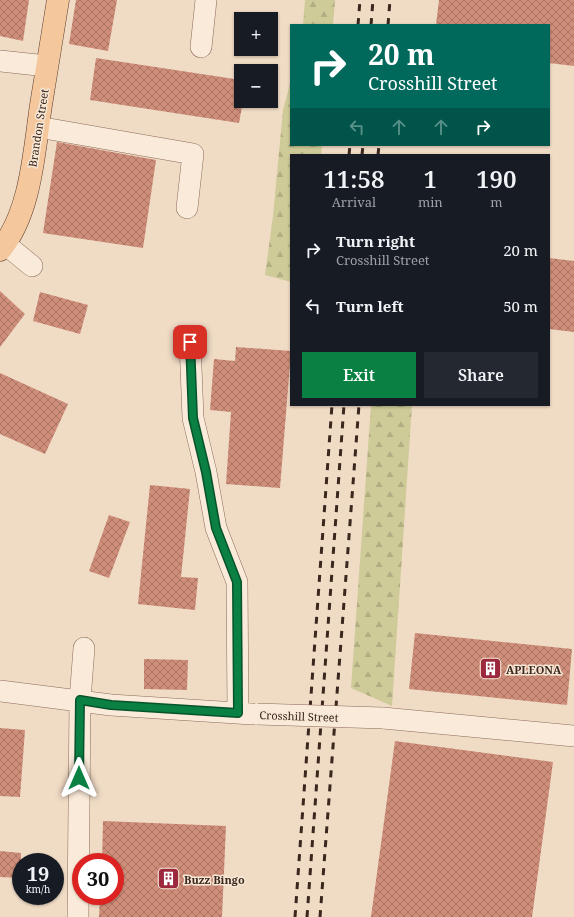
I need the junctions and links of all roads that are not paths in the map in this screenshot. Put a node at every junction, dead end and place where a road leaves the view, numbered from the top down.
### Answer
1 (58, 0) edge
2 (206, 0) edge
3 (201, 47) dead end
4 (0, 60) edge
5 (47, 66) junction
6 (38, 127) junction
7 (187, 208) dead end
8 (3, 247) edge
9 (32, 266) dead end
10 (190, 342) dead end
11 (84, 648) dead end
12 (0, 691) edge
13 (80, 700) junction
14 (248, 714) junction
15 (574, 736) edge
16 (78, 917) edge

1 - 5 main road, Brandon Street
2 - 3 street
4 - 5 street
5 - 6 main road, Brandon Street
6 - 7 street
6 - 8 main road, Brandon Street
8 - 9 street
10 - 14 street
11 - 13 street
12 - 13 street, Crosshill Street
13 - 14 street, Crosshill Street
13 - 16 street
14 - 15 street, Crosshill Street, bridge

